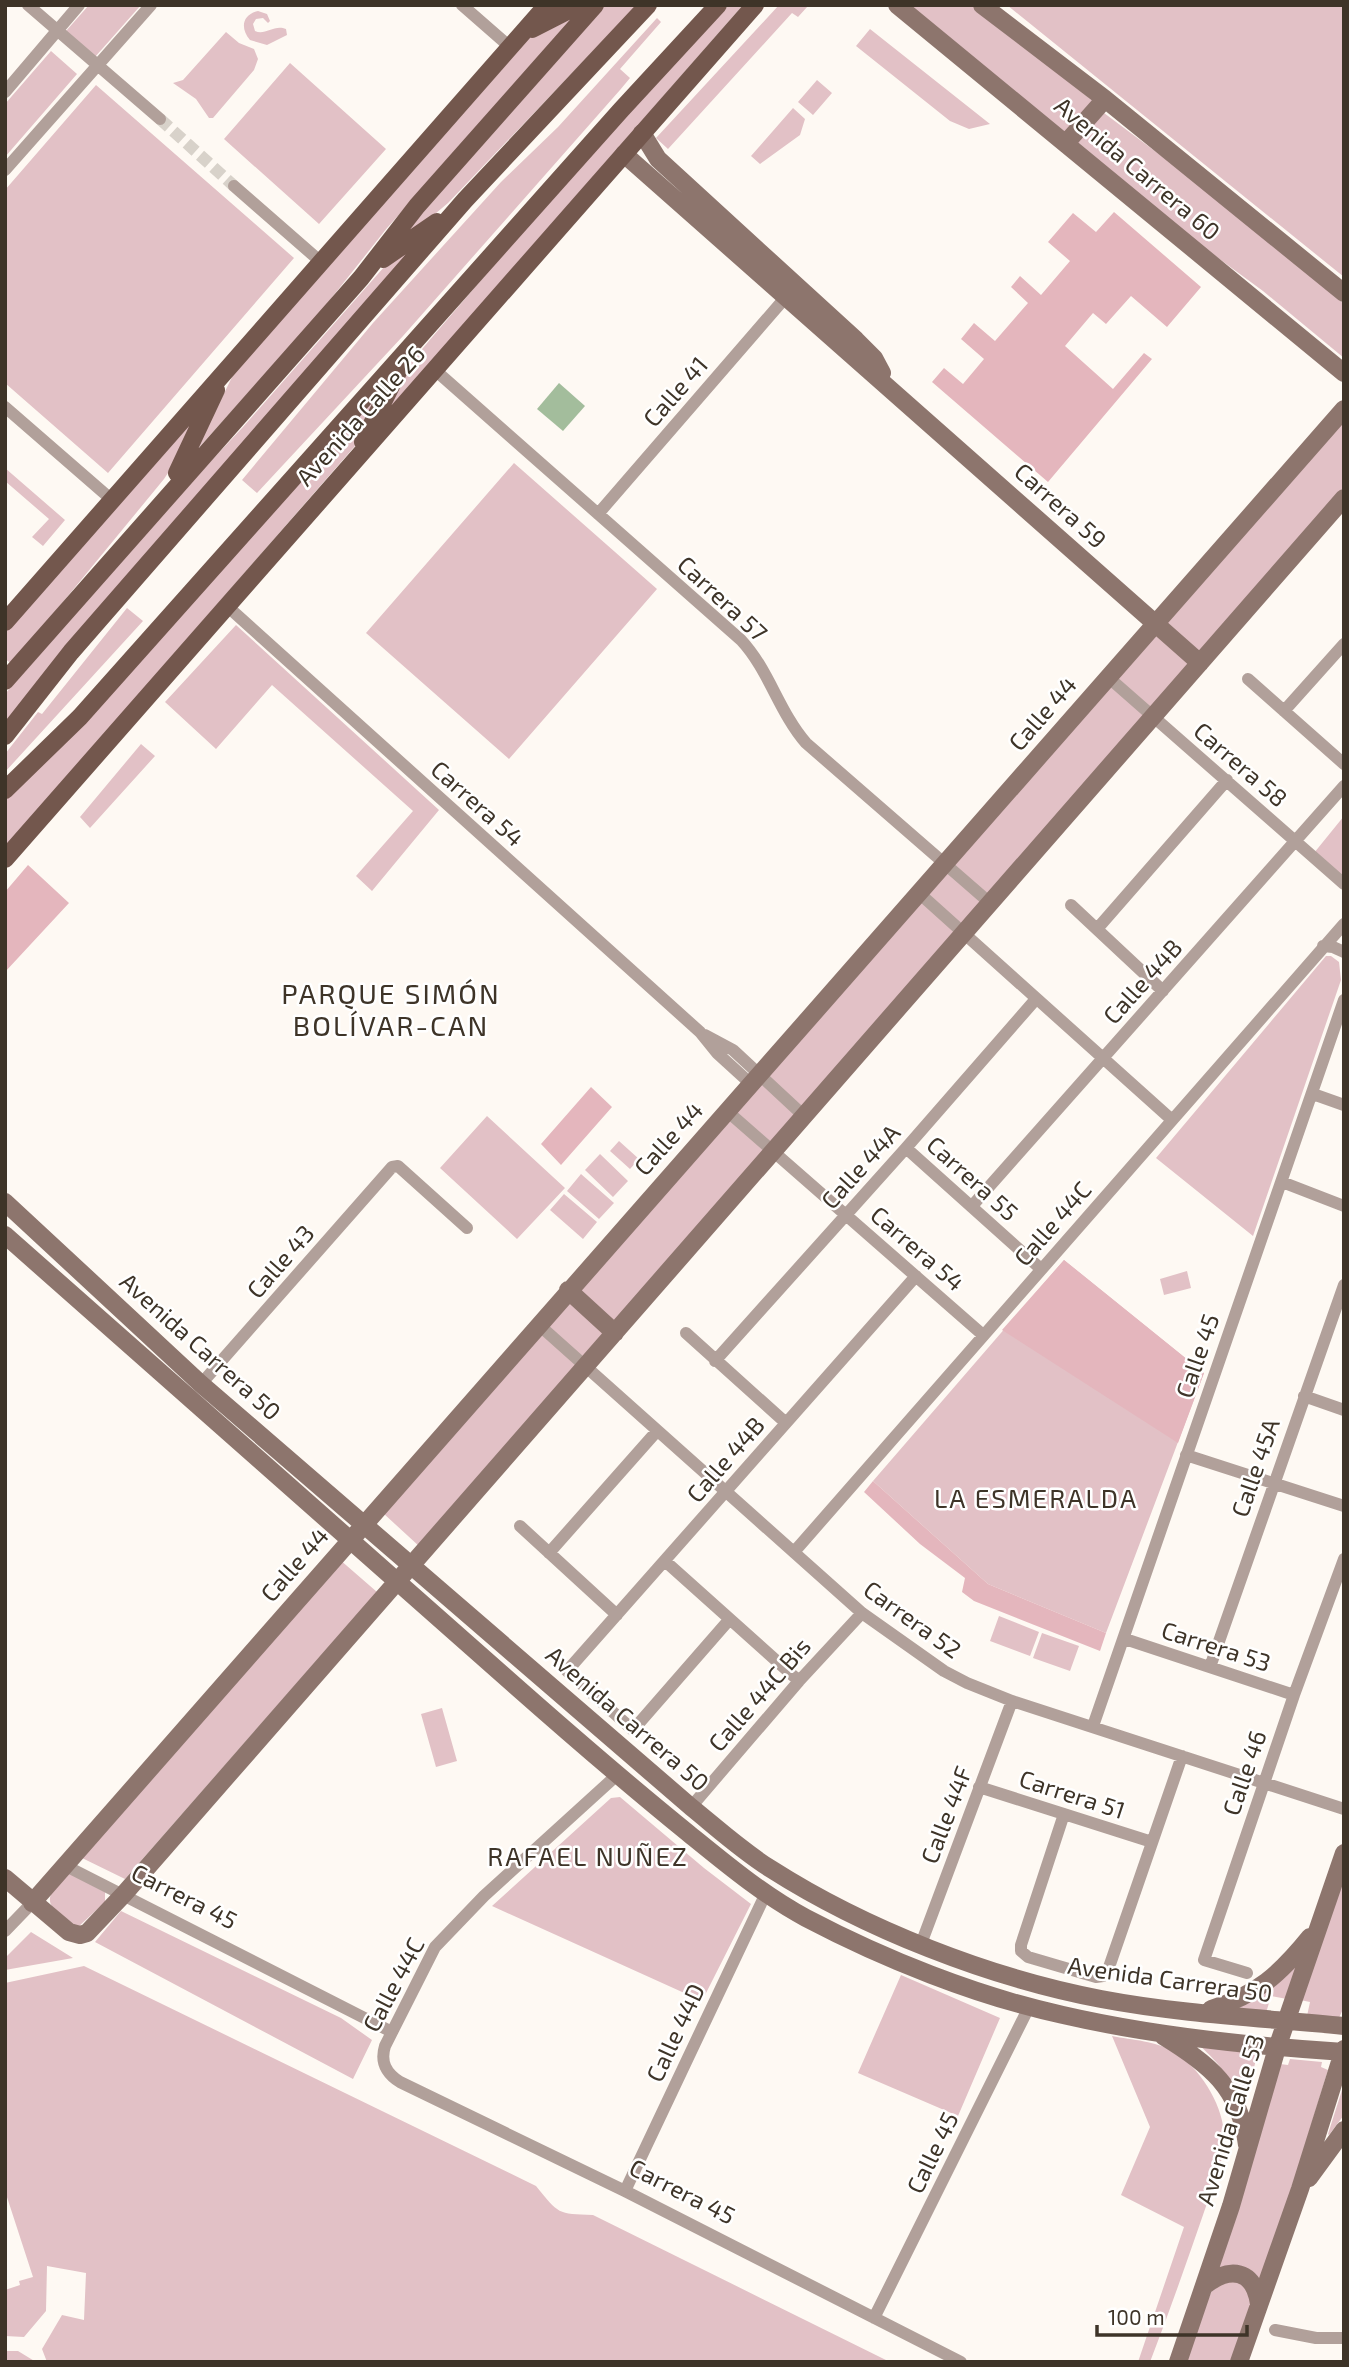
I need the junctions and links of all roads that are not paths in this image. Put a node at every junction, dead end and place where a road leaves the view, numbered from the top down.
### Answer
1 (28, 5) edge
2 (79, 5) edge
3 (152, 5) edge
4 (462, 5) edge
5 (547, 5) edge
6 (579, 5) edge
7 (594, 5) edge
8 (648, 5) edge
9 (718, 5) edge
10 (755, 5) edge
11 (897, 5) edge
12 (982, 5) edge
13 (58, 32) junction
14 (516, 41) junction
15 (98, 66) junction
16 (5, 92) edge
17 (1105, 99) junction
18 (160, 119) tunnel mouth
19 (642, 133) junction
20 (1066, 142) junction
21 (624, 153) junction
22 (5, 170) edge
23 (234, 186) tunnel mouth
24 (465, 200) junction
25 (321, 262) junction
26 (360, 278) junction
27 (1344, 293) edge
28 (786, 298) junction
29 (414, 343) junction
30 (227, 369) junction
31 (1342, 369) edge
32 (435, 370) junction
33 (889, 386) junction
34 (5, 407) edge
35 (1344, 409) edge
36 (351, 463) junction
37 (1344, 498) edge
38 (112, 500) junction
39 (156, 509) junction
40 (598, 514) junction
41 (227, 606) junction
42 (5, 622) edge
43 (1155, 623) junction
44 (1344, 644) edge
45 (1200, 663) junction
46 (1108, 677) junction
47 (1248, 679) dead end
48 (5, 681) edge
49 (1284, 711) junction
50 (1153, 717) junction
51 (5, 736) edge
52 (1344, 764) edge
53 (1227, 780) junction
54 (1344, 786) edge
55 (5, 790) edge
56 (1296, 843) junction
57 (5, 859) edge
58 (944, 864) junction
59 (1344, 884) edge
60 (919, 892) junction
61 (990, 903) junction
62 (1071, 905) dead end
63 (1344, 924) edge
64 (1097, 929) junction
65 (964, 933) junction
66 (1323, 946) junction
67 (1344, 951) edge
68 (1163, 991) junction
69 (1036, 999) junction
70 (1344, 1000) edge
71 (1103, 1058) junction
72 (755, 1079) junction
73 (1312, 1094) junction
74 (1344, 1105) edge
75 (727, 1111) junction
76 (804, 1116) junction
77 (1172, 1120) junction
78 (906, 1148) junction
79 (774, 1151) junction
80 (1282, 1182) junction
81 (5, 1202) edge
82 (972, 1206) junction
83 (1344, 1206) edge
84 (846, 1215) junction
85 (467, 1228) dead end
86 (5, 1235) edge
87 (1041, 1269) junction
88 (916, 1276) junction
89 (1344, 1285) edge
90 (568, 1290) junction
91 (538, 1324) junction
92 (615, 1333) junction
93 (686, 1333) dead end
94 (983, 1335) junction
95 (715, 1361) junction
96 (585, 1368) junction
97 (201, 1384) junction
98 (1304, 1396) junction
99 (1344, 1410) edge
100 (786, 1423) junction
101 (657, 1432) junction
102 (1186, 1455) junction
103 (1273, 1482) junction
104 (725, 1492) junction
105 (1344, 1506) edge
106 (364, 1523) junction
107 (520, 1526) dead end
108 (349, 1541) junction
109 (794, 1552) junction
110 (549, 1553) junction
111 (1344, 1559) edge
112 (665, 1562) junction
113 (413, 1565) junction
114 (397, 1582) junction
115 (862, 1613) junction
116 (617, 1615) junction
117 (729, 1620) junction
118 (1125, 1639) junction
119 (1210, 1667) junction
120 (567, 1671) joint
121 (799, 1681) junction
122 (1294, 1695) junction
123 (1012, 1701) junction
124 (1093, 1726) junction
125 (1182, 1756) junction
126 (617, 1775) junction
127 (1264, 1784) junction
128 (979, 1787) junction
129 (691, 1807) junction
130 (1344, 1809) edge
131 (1064, 1814) junction
132 (1152, 1842) junction
133 (1344, 1853) edge
134 (64, 1865) junction
135 (5, 1878) edge
136 (766, 1893) junction
137 (124, 1894) junction
138 (32, 1903) junction
139 (1319, 1926) junction
140 (5, 1931) edge
141 (921, 1944) junction
142 (1247, 1973) dead end
143 (1029, 2007) junction
144 (1202, 2012) junction
145 (1287, 2021) junction
146 (1344, 2026) edge
147 (1154, 2031) junction
148 (392, 2032) junction
149 (1278, 2048) junction
150 (1343, 2051) edge
151 (384, 2065) joint
152 (1344, 2130) edge
153 (1248, 2152) junction
154 (1300, 2189) junction
155 (625, 2191) junction
156 (1204, 2286) junction
157 (1259, 2304) junction
158 (874, 2318) junction
159 (1275, 2330) dead end
160 (1344, 2338) edge
161 (961, 2362) edge
162 (1178, 2362) edge
163 (1239, 2362) edge

1 - 13 street
2 - 13 street
3 - 15 street
4 - 14 street
5 - 14 main road
6 - 14 main road
7 - 26 main road
8 - 24 main road
9 - 29 main road, Avenida Calle 26
10 - 19 main road, Avenida Calle 26
11 - 20 main road, Avenida Carrera 60
12 - 17 main road, Avenida Carrera 60
13 - 15 street
13 - 16 street
14 - 25 main road
15 - 18 street
15 - 22 street
17 - 20 main road
17 - 27 main road, Avenida Carrera 60
19 - 21 main road, Avenida Calle 26
19 - 33 main road, Carrera 59
20 - 31 main road, Avenida Carrera 60
21 - 28 main road, Carrera 59
21 - 32 main road, Avenida Calle 26
23 - 25 street
24 - 26 main road
24 - 51 main road
25 - 30 main road
26 - 39 main road
28 - 33 main road, Carrera 59
28 - 40 street, Calle 41
29 - 36 main road
29 - 55 main road, Avenida Calle 26
30 - 38 main road
30 - 39 main road
32 - 36 main road, Avenida Calle 26
32 - 40 street, Carrera 57
33 - 43 main road, Carrera 59
34 - 38 street
35 - 43 main road, Calle 44
36 - 41 main road, Avenida Calle 26
37 - 45 main road
38 - 42 main road
39 - 48 main road
40 - 58 street, Carrera 57
41 - 57 main road, Avenida Calle 26
41 - 72 street, Carrera 54
43 - 45 main road, Carrera 59
43 - 46 main road, Calle 44
44 - 49 street
45 - 50 main road
46 - 50 street, Carrera 58
46 - 58 main road, Calle 44
47 - 49 street
49 - 52 street
50 - 53 street, Carrera 58
50 - 61 main road
53 - 56 street, Carrera 58
53 - 64 street
54 - 56 street, Calle 44B
56 - 59 street, Carrera 58
56 - 68 street, Calle 44B
58 - 60 main road, Calle 44
58 - 61 street, Carrera 57
60 - 65 street
60 - 72 main road, Calle 44
61 - 65 main road
62 - 64 street
63 - 66 street, Calle 44C
64 - 68 street
65 - 69 street
65 - 76 main road
66 - 67 street
66 - 77 street, Calle 44C
68 - 71 street, Calle 44B
69 - 71 street
69 - 78 street, Calle 44A
70 - 73 street, Calle 45
71 - 77 street
71 - 82 street, Calle 44B
72 - 75 main road, Calle 44
72 - 76 street, Carrera 54
73 - 74 street
73 - 80 street, Calle 45
75 - 79 street, Carrera 54
75 - 90 main road, Calle 44
76 - 79 main road
77 - 87 street, Calle 44C
78 - 82 street, Carrera 55
78 - 84 street, Calle 44A
79 - 84 street, Carrera 54
79 - 92 main road
80 - 83 street
80 - 102 street, Calle 45
81 - 97 main road, Avenida Carrera 50
82 - 87 street, Carrera 55
84 - 88 street, Carrera 54
84 - 95 street, Calle 44A
85 - 97 street, Calle 43
86 - 108 main road, Avenida Carrera 50
87 - 94 street, Calle 44C
88 - 94 street, Carrera 54
88 - 100 street, Calle 44B
89 - 98 street, Calle 45A
90 - 91 main road, Calle 44
90 - 92 main road
91 - 96 street, Carrera 52
91 - 106 main road, Calle 44
92 - 96 main road
93 - 95 street
94 - 109 street, Calle 44C
95 - 100 street
96 - 101 street, Carrera 52
96 - 113 main road
97 - 106 main road, Avenida Carrera 50
98 - 99 street
98 - 103 street, Calle 45A
100 - 104 street, Calle 44B
101 - 104 street, Carrera 52
101 - 110 street
102 - 103 street
102 - 118 street, Calle 45
103 - 105 street
103 - 119 street, Calle 45A
104 - 109 street, Carrera 52
104 - 112 street, Calle 44B
106 - 108 main road, Calle 44
106 - 113 main road, Avenida Carrera 50
107 - 110 street
108 - 114 main road, Avenida Carrera 50
108 - 134 main road, Calle 44
109 - 115 street, Carrera 52
110 - 116 street
111 - 122 street, Calle 46
112 - 116 street, Calle 44B
112 - 117 street
113 - 114 main road
113 - 129 main road, Avenida Carrera 50
114 - 126 main road, Avenida Carrera 50
114 - 137 main road
115 - 121 street, Calle 44C Bis
115 - 123 street, Carrera 52
116 - 120 street, Calle 44B
117 - 120 street, Avenida Carrera 50
117 - 121 street
118 - 119 street, Carrera 53
118 - 124 street, Calle 45
119 - 122 street, Carrera 53
121 - 129 street, Calle 44C Bis
122 - 127 street, Calle 46
123 - 124 street, Carrera 52
123 - 128 street, Calle 44F
124 - 125 street, Carrera 52
125 - 127 street, Carrera 52
125 - 132 street
126 - 136 main road, Avenida Carrera 50
126 - 148 street, Calle 44C
127 - 130 street, Carrera 52
127 - 142 street, Calle 46
128 - 131 street, Carrera 51
128 - 141 street, Calle 44F
129 - 141 main road, Avenida Carrera 50
131 - 132 street, Carrera 51
131 - 132 street
133 - 139 main road, Avenida Calle 53
134 - 137 street, Carrera 45
134 - 138 main road, Calle 44
135 - 138 main road
136 - 143 main road, Avenida Carrera 50
136 - 155 street, Calle 44D
137 - 138 main road
137 - 148 street, Carrera 45
138 - 140 street
139 - 144 main road
139 - 145 main road, Avenida Calle 53
141 - 144 main road, Avenida Carrera 50
143 - 147 main road, Avenida Carrera 50
143 - 158 street, Calle 45
144 - 145 main road, Avenida Carrera 50
145 - 146 main road, Avenida Carrera 50
145 - 149 main road, Avenida Calle 53
147 - 149 main road, Avenida Carrera 50
147 - 153 main road
148 - 151 street, Calle 44C
149 - 150 main road, Avenida Carrera 50
149 - 153 main road, Avenida Calle 53
150 - 154 main road
151 - 155 street, Carrera 45
152 - 154 main road
153 - 156 main road, Avenida Calle 53
154 - 157 main road
155 - 158 street, Carrera 45
156 - 157 main road
156 - 162 main road, Avenida Calle 53
157 - 163 main road
158 - 161 street, Carrera 45
159 - 160 street

